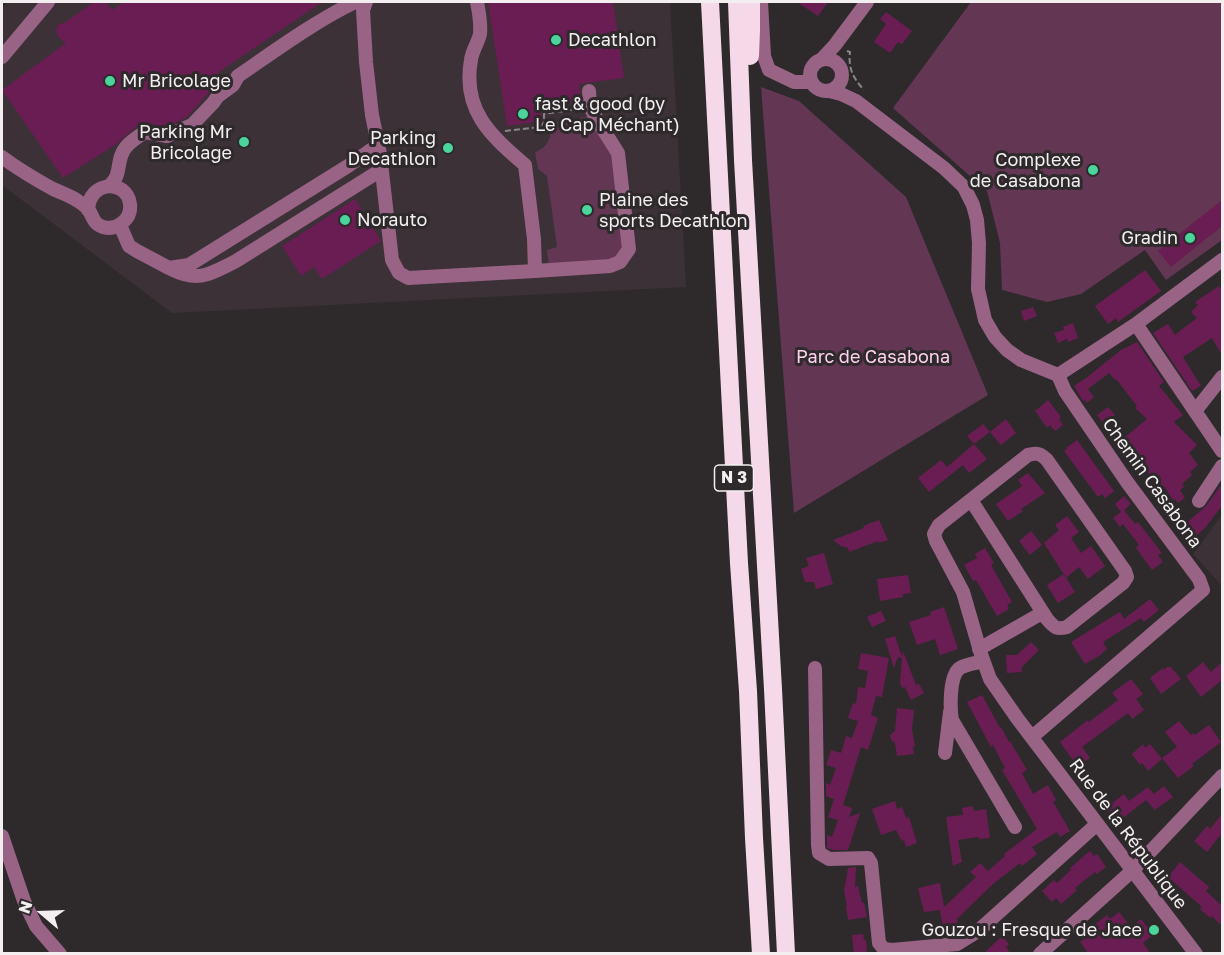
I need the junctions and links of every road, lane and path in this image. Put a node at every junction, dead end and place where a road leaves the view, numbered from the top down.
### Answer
1 (48, 2) edge
2 (355, 2) edge
3 (366, 2) edge
4 (477, 2) edge
5 (710, 2) edge
6 (737, 2) edge
7 (751, 2) edge
8 (761, 2) edge
9 (867, 2) edge
10 (874, 2) edge
11 (842, 49) junction
12 (2, 57) edge
13 (822, 59) junction
14 (837, 64) junction
15 (810, 76) junction
16 (841, 80) junction
17 (588, 91) dead end
18 (829, 91) junction
19 (870, 95) dead end
20 (856, 101) junction
21 (590, 106) junction
22 (497, 139) junction
23 (378, 145) junction
24 (2, 157) edge
25 (743, 160) junction
26 (381, 170) junction
27 (104, 188) junction
28 (67, 195) junction
29 (88, 210) junction
30 (120, 225) junction
31 (169, 268) junction
32 (1220, 268) edge
33 (535, 271) junction
34 (1136, 324) junction
35 (1058, 375) junction
36 (1222, 377) edge
37 (1196, 410) junction
38 (1222, 451) edge
39 (1222, 466) edge
40 (971, 500) junction
41 (1198, 501) dead end
42 (1042, 613) junction
43 (981, 655) junction
44 (815, 668) dead end
45 (950, 710) junction
46 (1032, 737) junction
47 (945, 753) dead end
48 (1222, 776) edge
49 (1097, 824) junction
50 (1015, 827) dead end
51 (2, 836) edge
52 (1133, 870) junction
53 (960, 949) edge
54 (1189, 951) edge
55 (60, 954) edge
56 (761, 954) edge
57 (786, 954) edge
58 (1040, 954) edge

1 - 12 street
2 - 27 street
3 - 23 street
4 - 22 street
5 - 56 highway, N 3
6 - 25 highway, N 3
7 - 25 highway, N 3
8 - 15 street
9 - 13 street
10 - 11 street
11 - 14 street
11 - 19 path
13 - 14 street
13 - 15 street
14 - 16 street
15 - 18 street
16 - 18 street
16 - 20 street
17 - 21 street
18 - 20 street
20 - 35 street
21 - 22 path
21 - 33 street
22 - 33 street
23 - 26 street
23 - 31 street
24 - 28 street
25 - 57 highway, N 3
26 - 31 street
26 - 33 street
27 - 28 street
27 - 29 street
27 - 30 street
28 - 29 street
29 - 30 street
30 - 31 street
32 - 34 street
34 - 35 street
34 - 37 street
35 - 46 street, Chemin Casabona
36 - 37 street
37 - 38 street
39 - 41 street
40 - 42 street
40 - 42 street
40 - 43 street, Rue de la République
42 - 43 street
43 - 45 street
43 - 46 street, Rue de la République
44 - 53 street
45 - 47 street
45 - 50 street
46 - 49 street, Rue de la République
48 - 52 street
49 - 52 street, Rue de la République
49 - 53 street
51 - 55 street
52 - 54 street, Rue de la République
52 - 58 street

